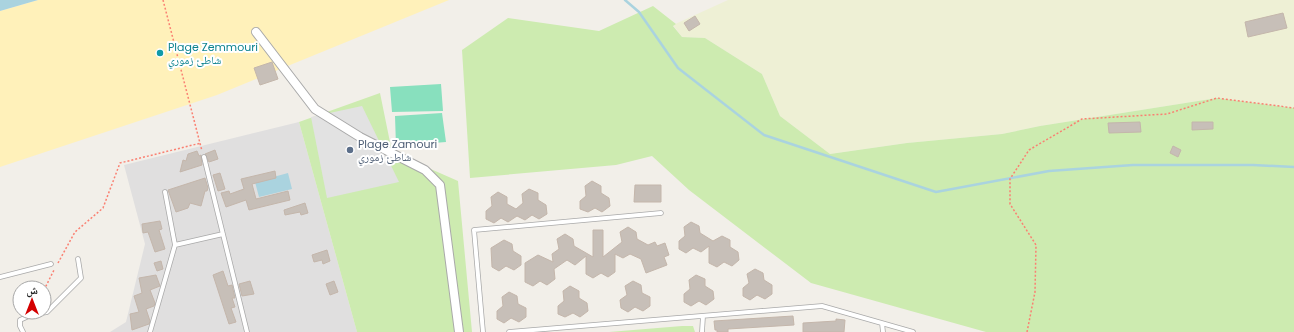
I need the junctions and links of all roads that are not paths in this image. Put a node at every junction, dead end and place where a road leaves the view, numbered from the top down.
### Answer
1 (256, 32) dead end
2 (204, 157) road end
3 (165, 192) dead end
4 (661, 213) dead end
5 (223, 234) junction
6 (174, 245) junction
7 (78, 259) dead end
8 (51, 264) dead end
9 (0, 277) edge
10 (703, 316) junction
11 (882, 323) junction
12 (23, 332) edge
13 (150, 332) edge
14 (247, 332) edge
15 (459, 332) edge
16 (483, 332) edge
17 (509, 332) edge
18 (702, 332) edge
19 (883, 332) edge
20 (913, 332) edge

1 - 15 street
2 - 5 lane
3 - 6 lane
4 - 16 lane
5 - 6 lane
5 - 14 lane
6 - 13 lane
7 - 12 lane
8 - 9 lane
10 - 11 lane
10 - 17 lane
10 - 18 lane
11 - 19 lane
11 - 20 lane

